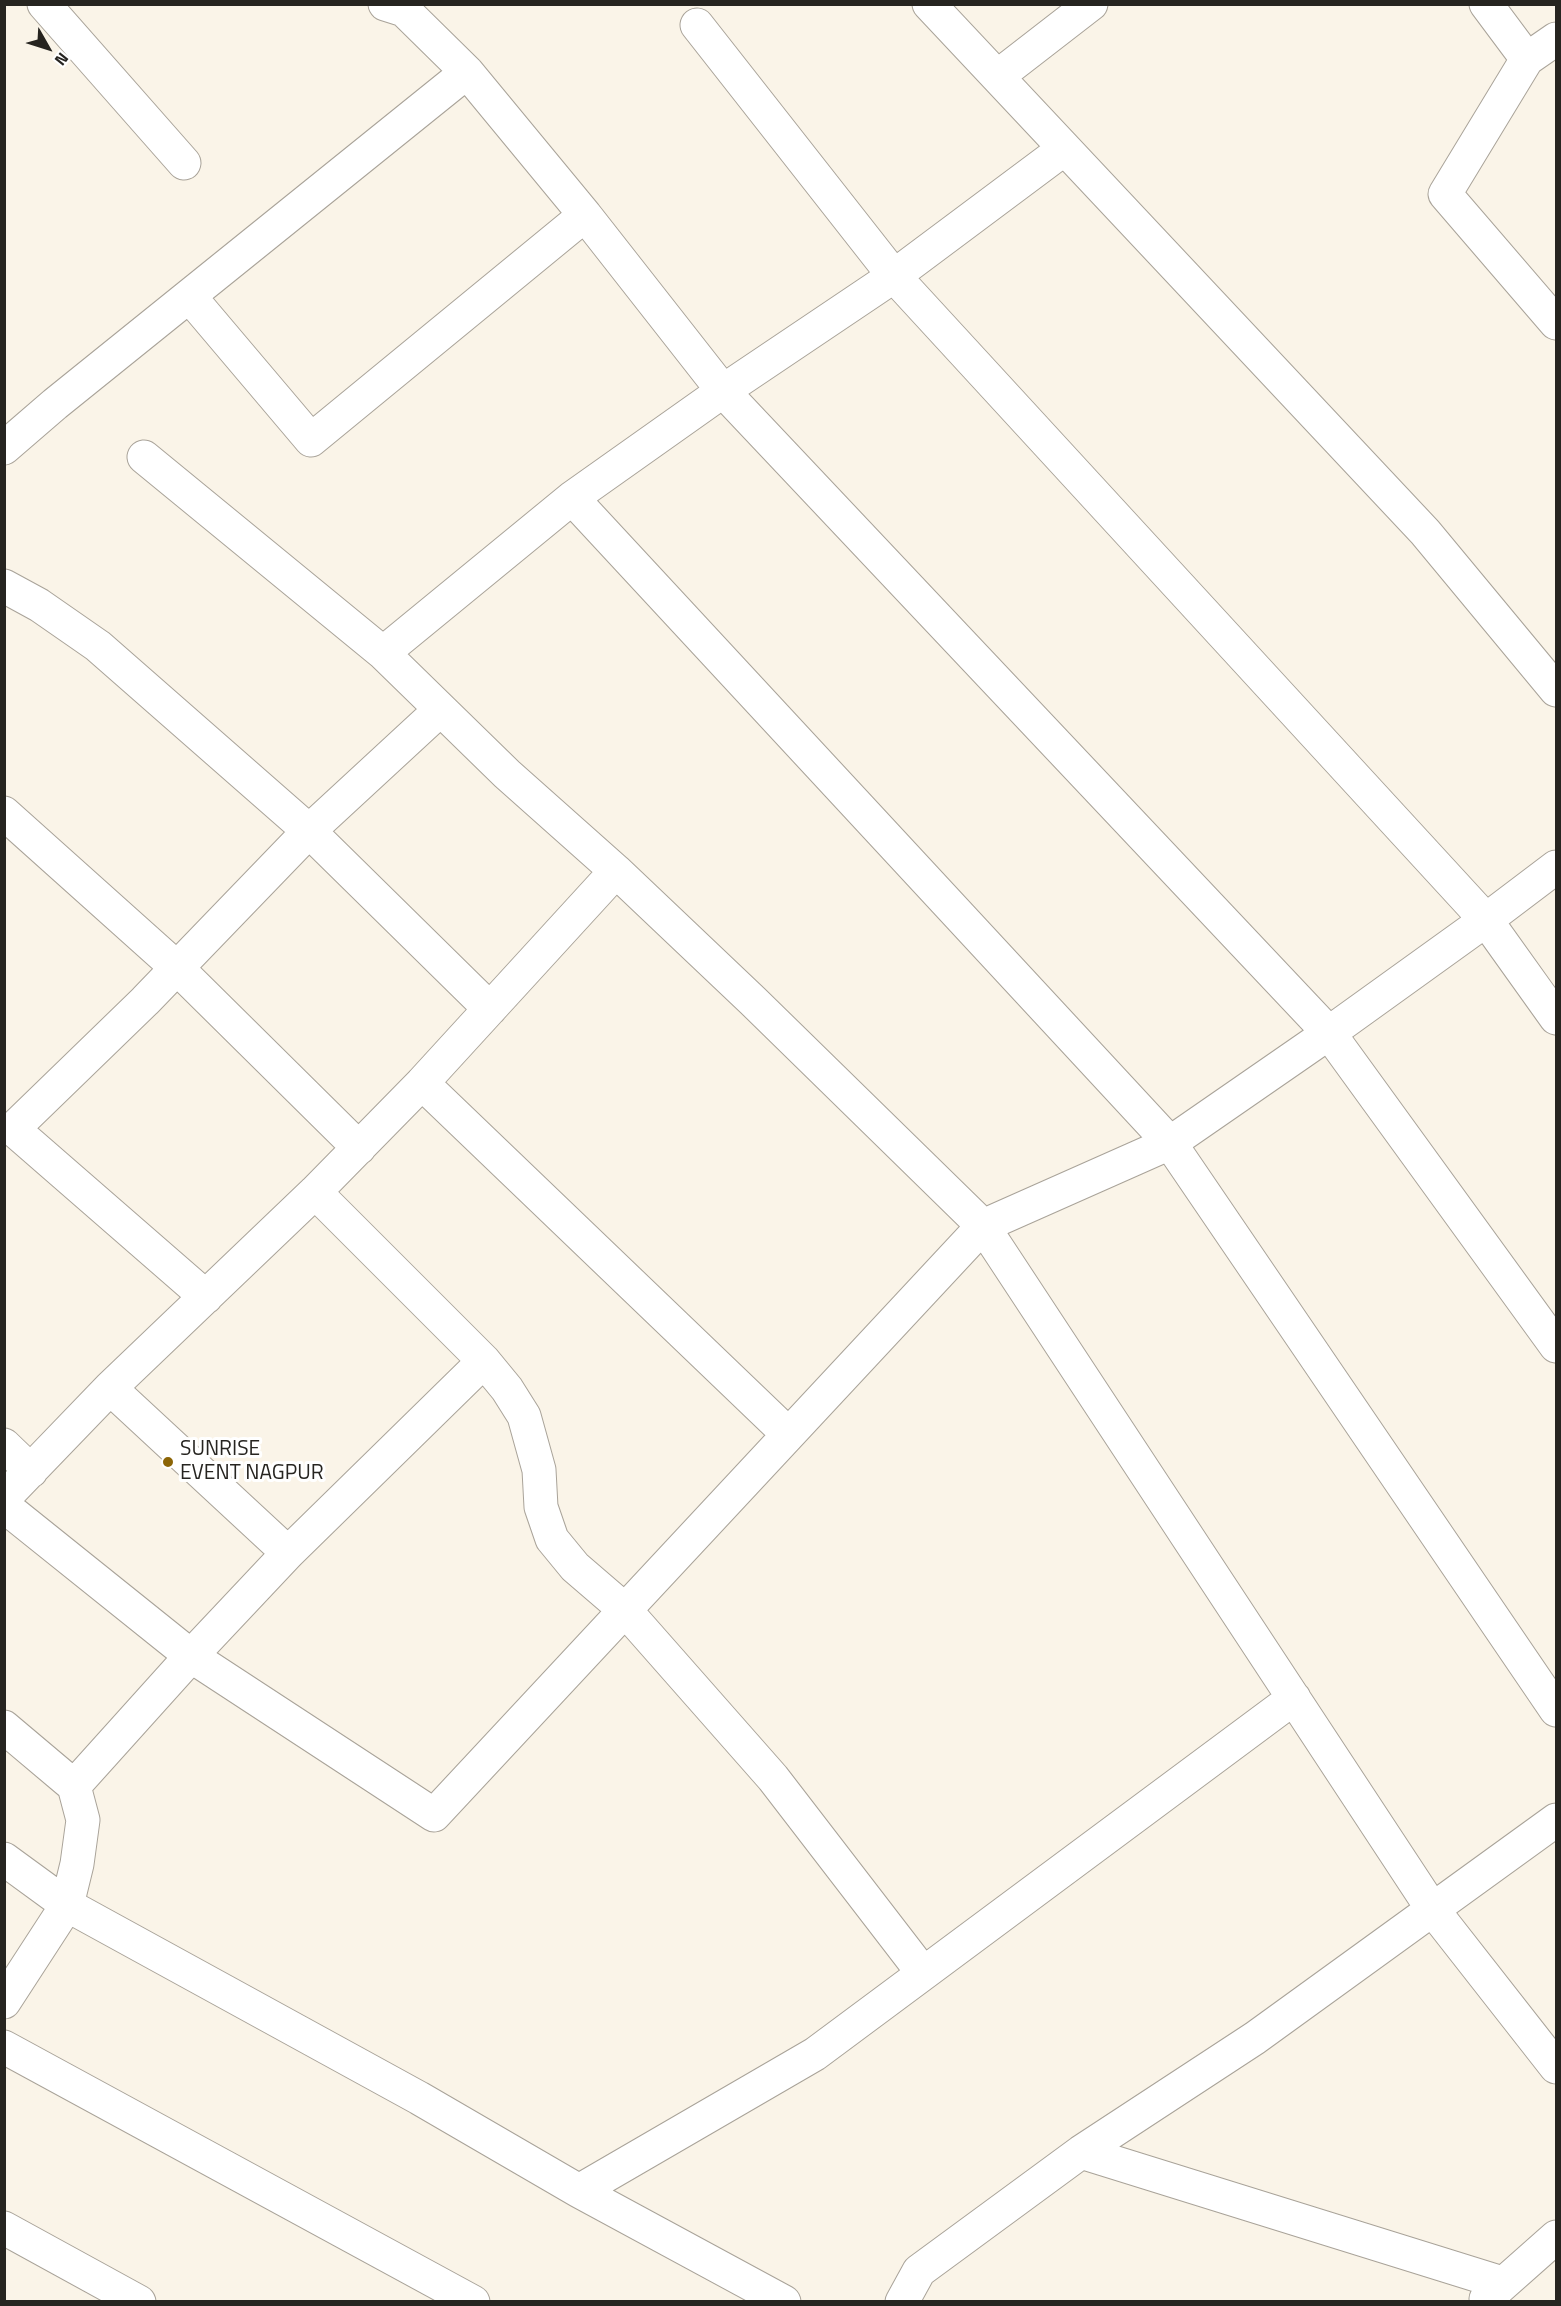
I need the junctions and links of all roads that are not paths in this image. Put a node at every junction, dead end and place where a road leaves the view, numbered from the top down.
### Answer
1 (44, 4) edge
2 (385, 4) edge
3 (929, 4) edge
4 (1091, 4) edge
5 (1486, 4) edge
6 (697, 25) dead end
7 (1557, 39) edge
8 (1527, 59) junction
9 (467, 72) junction
10 (998, 76) junction
11 (1064, 148) junction
12 (184, 163) dead end
13 (585, 215) junction
14 (894, 276) junction
15 (190, 297) junction
16 (1557, 324) edge
17 (723, 391) junction
18 (4, 448) edge
19 (144, 457) dead end
20 (572, 498) junction
21 (4, 586) edge
22 (383, 653) junction
23 (1557, 690) edge
24 (440, 710) junction
25 (4, 813) edge
26 (309, 831) junction
27 (1557, 867) edge
28 (616, 872) junction
29 (1486, 920) junction
30 (177, 968) junction
31 (490, 1009) junction
32 (1557, 1018) edge
33 (1329, 1033) junction
34 (422, 1083) junction
35 (7, 1130) edge
36 (1170, 1143) junction
37 (359, 1148) junction
38 (315, 1192) junction
39 (983, 1226) junction
40 (206, 1297) junction
41 (1557, 1346) edge
42 (484, 1361) junction
43 (110, 1388) junction
44 (788, 1434) junction
45 (4, 1445) edge
46 (31, 1471) junction
47 (4, 1498) edge
48 (4, 1506) edge
49 (288, 1553) junction
50 (625, 1610) junction
51 (191, 1656) junction
52 (1294, 1698) junction
53 (1557, 1710) edge
54 (4, 1727) edge
55 (74, 1786) junction
56 (1557, 1820) edge
57 (4, 1860) edge
58 (68, 1905) junction
59 (1433, 1910) junction
60 (923, 1973) junction
61 (4, 2002) edge
62 (4, 2047) edge
63 (1557, 2067) edge
64 (1081, 2152) junction
65 (579, 2191) junction
66 (4, 2228) edge
67 (1557, 2237) edge
68 (1493, 2292) edge
69 (139, 2301) edge
70 (473, 2301) edge
71 (784, 2301) edge
72 (902, 2301) edge

1 - 12 street
2 - 9 street
3 - 10 street
4 - 10 street
5 - 8 street
6 - 14 street
7 - 8 street
8 - 16 street
9 - 13 street
9 - 15 street
10 - 11 street
11 - 14 street
11 - 23 street
13 - 15 street
13 - 17 street
14 - 17 street
14 - 29 street
15 - 18 street
17 - 20 street
17 - 33 street
19 - 22 street
20 - 22 street
20 - 36 street
21 - 26 street
22 - 24 street
24 - 26 street
24 - 28 street
25 - 30 street
26 - 30 street
26 - 31 street
27 - 29 street
28 - 31 street
28 - 39 street
29 - 32 street
29 - 33 street
30 - 35 street
30 - 37 street
31 - 34 street
33 - 36 street
33 - 41 street
34 - 37 street
34 - 44 street
35 - 40 street
36 - 39 street
36 - 53 street
37 - 38 street
38 - 40 street
38 - 42 street
39 - 44 street
39 - 52 street
40 - 43 street
42 - 49 street
42 - 50 street
43 - 46 street
43 - 49 street
44 - 50 street
45 - 46 street
46 - 47 street
48 - 51 street
49 - 51 street
50 - 51 street
50 - 60 street
51 - 55 street
52 - 59 street
52 - 60 street
54 - 55 street
55 - 58 street
56 - 59 street
57 - 58 street
58 - 61 street
58 - 65 street
59 - 63 street
59 - 64 street
60 - 65 street
62 - 70 street
64 - 68 street
64 - 72 street
65 - 71 street
66 - 69 street
67 - 68 street

